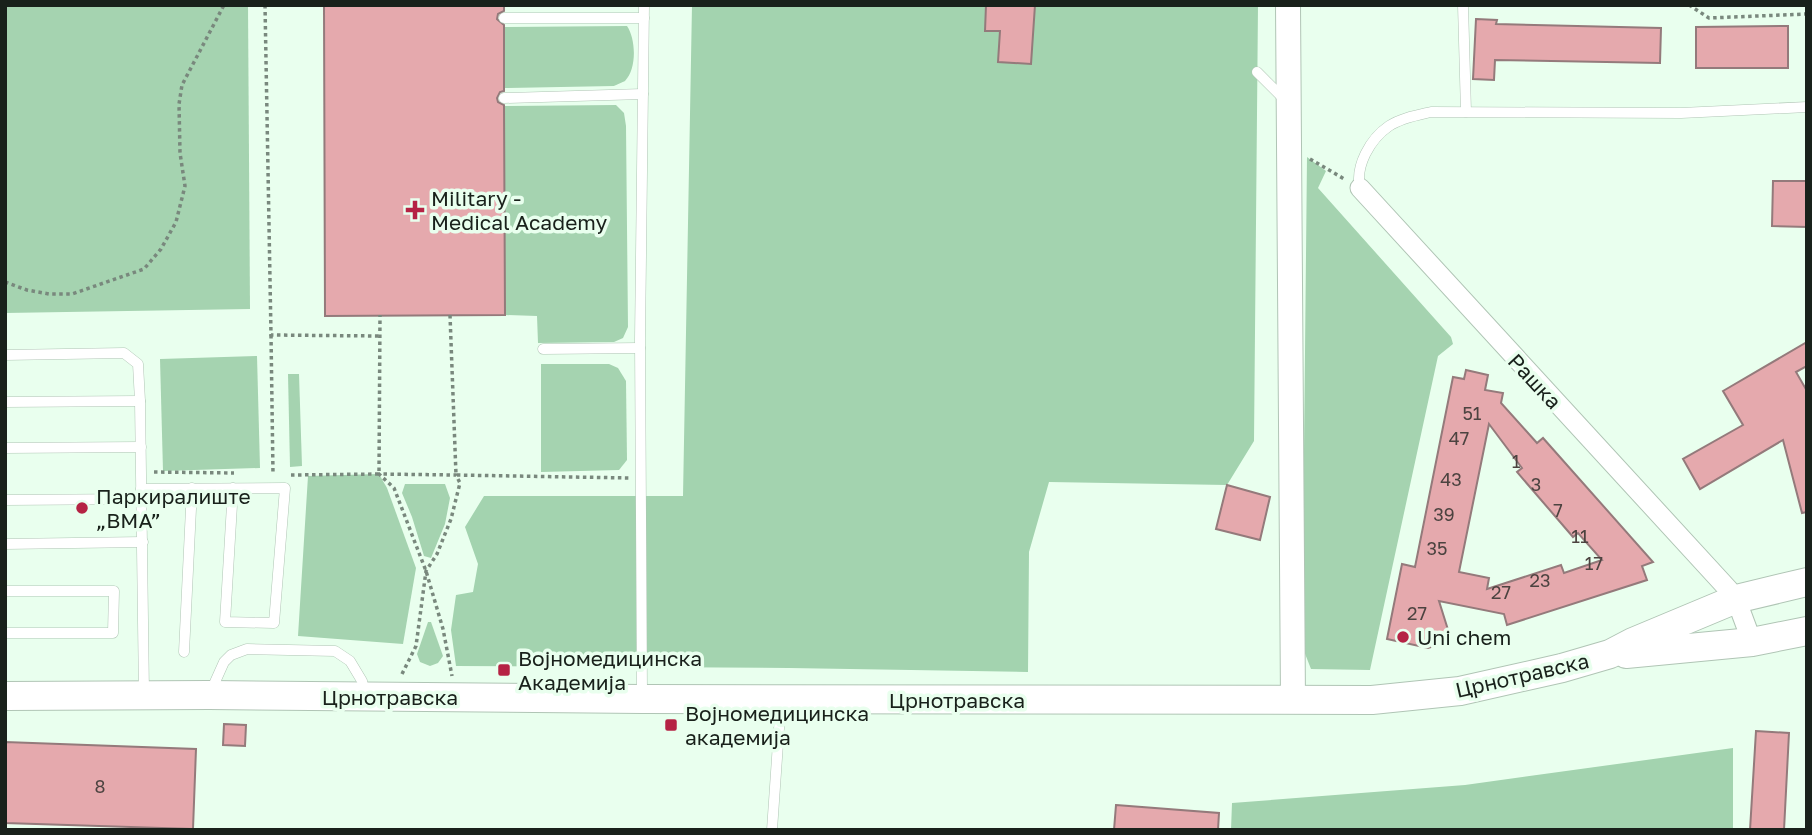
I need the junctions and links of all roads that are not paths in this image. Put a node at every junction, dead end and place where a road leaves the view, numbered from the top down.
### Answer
1 (644, 5) edge
2 (1288, 5) edge
3 (1463, 5) edge
4 (503, 18) dead end
5 (644, 18) junction
6 (1257, 72) dead end
7 (643, 94) junction
8 (504, 98) dead end
9 (1288, 103) junction
10 (1807, 107) edge
11 (1466, 112) junction
12 (1360, 188) joint
13 (640, 348) junction
14 (543, 349) dead end
15 (5, 355) edge
16 (141, 401) junction
17 (5, 402) edge
18 (141, 447) junction
19 (5, 448) edge
20 (192, 488) junction
21 (233, 488) junction
22 (141, 494) junction
23 (5, 500) edge
24 (142, 542) junction
25 (5, 544) edge
26 (1807, 582) edge
27 (5, 591) edge
28 (1736, 598) junction
29 (1807, 631) edge
30 (5, 633) edge
31 (1752, 642) junction
32 (184, 652) dead end
33 (1610, 654) junction
34 (144, 695) junction
35 (209, 695) junction
36 (5, 696) edge
37 (366, 698) junction
38 (642, 699) junction
39 (781, 699) junction
40 (1293, 701) junction
41 (772, 830) edge

1 - 5 lane
2 - 9 street
3 - 11 lane
4 - 5 lane
5 - 7 lane
6 - 9 lane
7 - 8 lane
7 - 13 lane
9 - 40 street
10 - 11 lane
11 - 12 lane
12 - 28 street, Рашка
13 - 14 lane
13 - 38 lane
15 - 16 lane
16 - 17 lane
16 - 18 lane
18 - 19 lane
18 - 22 lane
20 - 21 lane
20 - 22 lane
20 - 32 lane
21 - 21 lane
22 - 23 lane
22 - 24 lane
24 - 25 lane
24 - 34 lane
26 - 28 main road, Црнотравска
27 - 30 lane
28 - 31 street, Рашка
28 - 33 main road, Црнотравска
29 - 31 main road, Црнотравска
31 - 33 main road, Црнотравска
33 - 40 main road, Црнотравска
34 - 35 main road, Црнотравска
34 - 36 main road, Црнотравска
35 - 37 main road, Црнотравска
35 - 37 lane
37 - 38 main road, Црнотравска
38 - 39 main road, Црнотравска
39 - 40 main road, Црнотравска
39 - 41 lane

